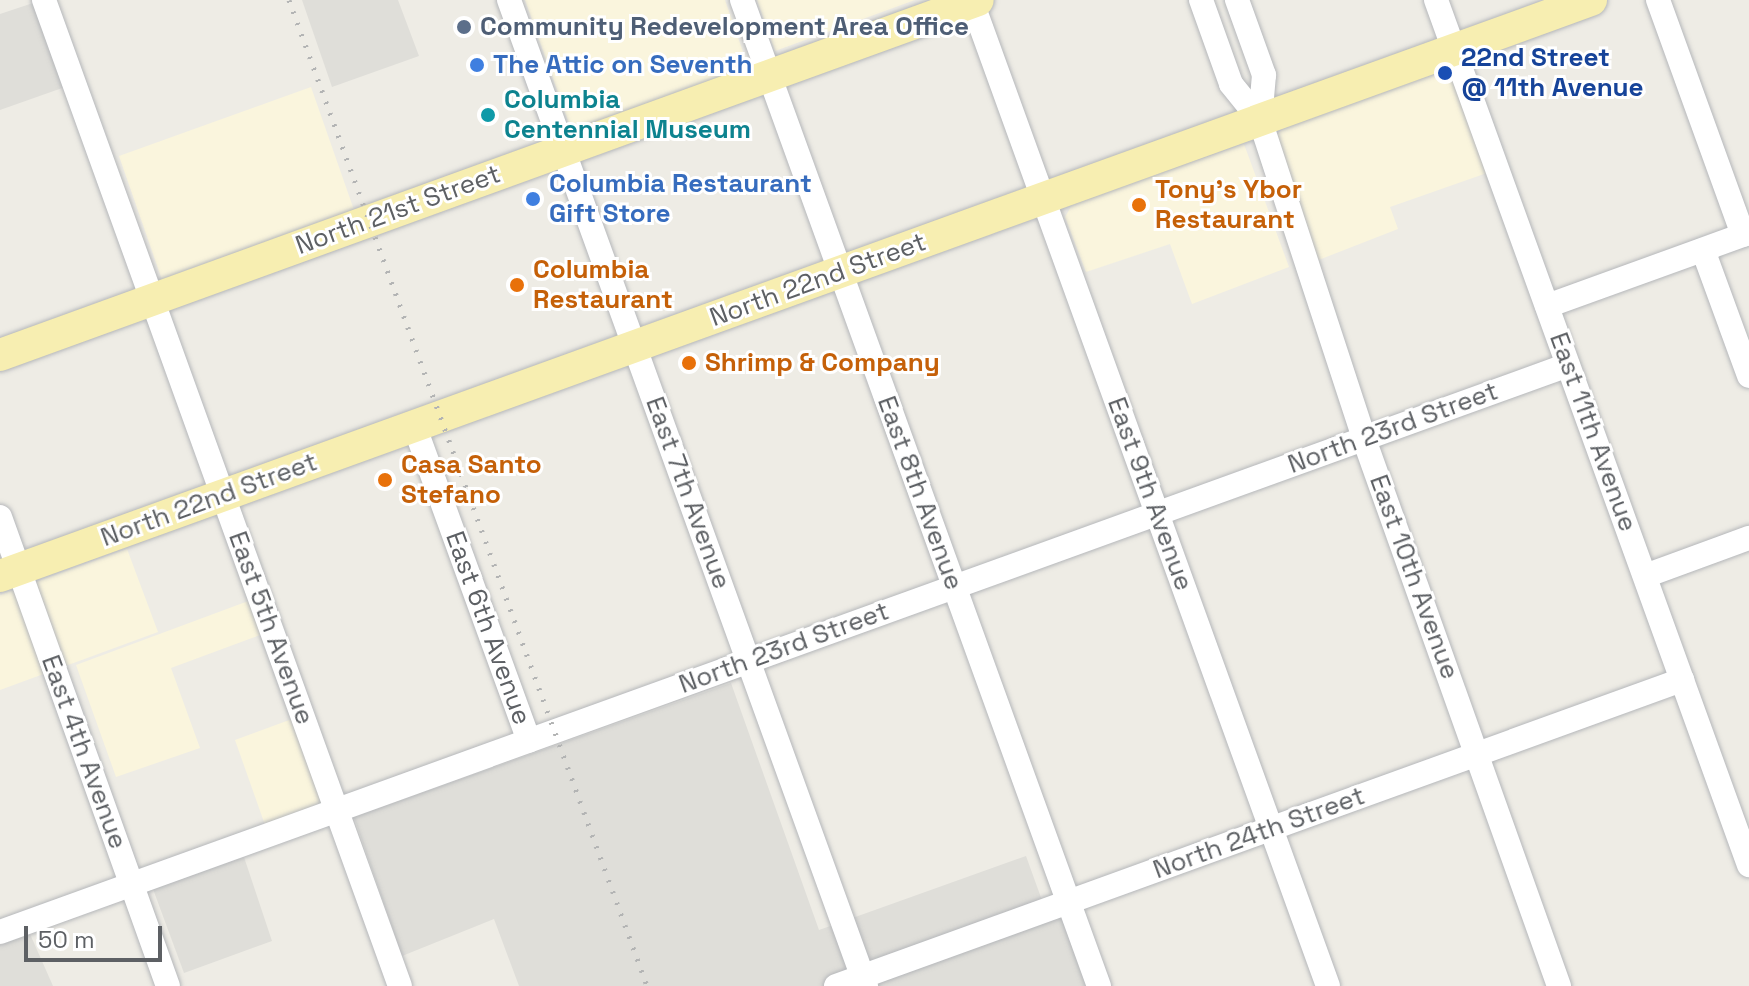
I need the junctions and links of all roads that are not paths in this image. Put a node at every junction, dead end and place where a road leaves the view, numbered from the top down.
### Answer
1 (44, 0) edge
2 (509, 0) edge
3 (742, 0) edge
4 (1201, 0) edge
5 (1237, 0) edge
6 (1436, 0) edge
7 (1591, 0) edge
8 (1658, 0) edge
9 (975, 1) edge
10 (1454, 49) junction
11 (769, 75) junction
12 (1260, 120) junction
13 (564, 150) junction
14 (1043, 198) junction
15 (1746, 234) edge
16 (1703, 250) junction
17 (840, 272) junction
18 (152, 299) junction
19 (1547, 306) junction
20 (635, 346) junction
21 (0, 355) edge
22 (1568, 365) junction
23 (1749, 376) edge
24 (414, 425) junction
25 (1364, 439) junction
26 (223, 495) junction
27 (1157, 514) junction
28 (0, 517) edge
29 (1749, 538) edge
30 (10, 573) edge
31 (1645, 576) junction
32 (954, 587) junction
33 (748, 661) junction
34 (1682, 680) junction
35 (529, 741) junction
36 (1478, 754) junction
37 (337, 810) junction
38 (1742, 822) edge
39 (1271, 829) junction
40 (1749, 865) edge
41 (131, 884) junction
42 (1068, 902) junction
43 (0, 932) edge
44 (864, 981) edge
45 (168, 986) edge
46 (400, 986) edge
47 (836, 986) edge
48 (1099, 986) edge
49 (1328, 986) edge
50 (1559, 986) edge

1 - 18 street, East 5th Avenue
2 - 13 street, East 7th Avenue
3 - 11 street, East 8th Avenue
4 - 12 street
5 - 12 street
6 - 10 street, East 11th Avenue
7 - 10 main road, North 22nd Street
8 - 15 street
9 - 11 main road, North 21st Street
9 - 14 street, East 9th Avenue
10 - 12 main road, North 22nd Street
10 - 19 street, East 11th Avenue
11 - 13 main road, North 21st Street
11 - 17 street, East 8th Avenue
12 - 14 main road, North 22nd Street
12 - 25 street, East 10th Avenue
13 - 18 main road, North 21st Street
13 - 20 street, East 7th Avenue
14 - 17 main road, North 22nd Street
14 - 27 street, East 9th Avenue
15 - 16 street
16 - 19 street
16 - 23 street
17 - 20 main road, North 22nd Street
17 - 32 street, East 8th Avenue
18 - 21 main road, North 21st Street
18 - 26 street, East 5th Avenue
19 - 22 street, East 11th Avenue
20 - 24 main road, North 22nd Street
20 - 33 street, East 7th Avenue
22 - 25 street, North 23rd Street
22 - 31 street, East 11th Avenue
24 - 26 main road, North 22nd Street
24 - 35 street, East 6th Avenue
25 - 27 street, North 23rd Street
25 - 36 street, East 10th Avenue
26 - 30 main road, North 22nd Street
26 - 37 street, East 5th Avenue
27 - 32 street, North 23rd Street
27 - 39 street, East 9th Avenue
28 - 30 street, East 4th Avenue
29 - 31 street
30 - 41 street, East 4th Avenue
31 - 34 street, East 11th Avenue
32 - 33 street, North 23rd Street
32 - 42 street, East 8th Avenue
33 - 35 street, North 23rd Street
33 - 44 street, East 7th Avenue
34 - 36 street, North 24th Street
34 - 38 street, East 11th Avenue
35 - 37 street, North 23rd Street
36 - 39 street, North 24th Street
36 - 50 street, East 10th Avenue
37 - 41 street, North 23rd Street
37 - 46 street, East 5th Avenue
38 - 40 street, East 11th Avenue
39 - 42 street, North 24th Street
39 - 49 street, East 9th Avenue
41 - 43 street, North 23rd Street
41 - 45 street, East 4th Avenue
42 - 44 street, North 24th Street
42 - 48 street, East 8th Avenue
44 - 47 street, North 24th Street

